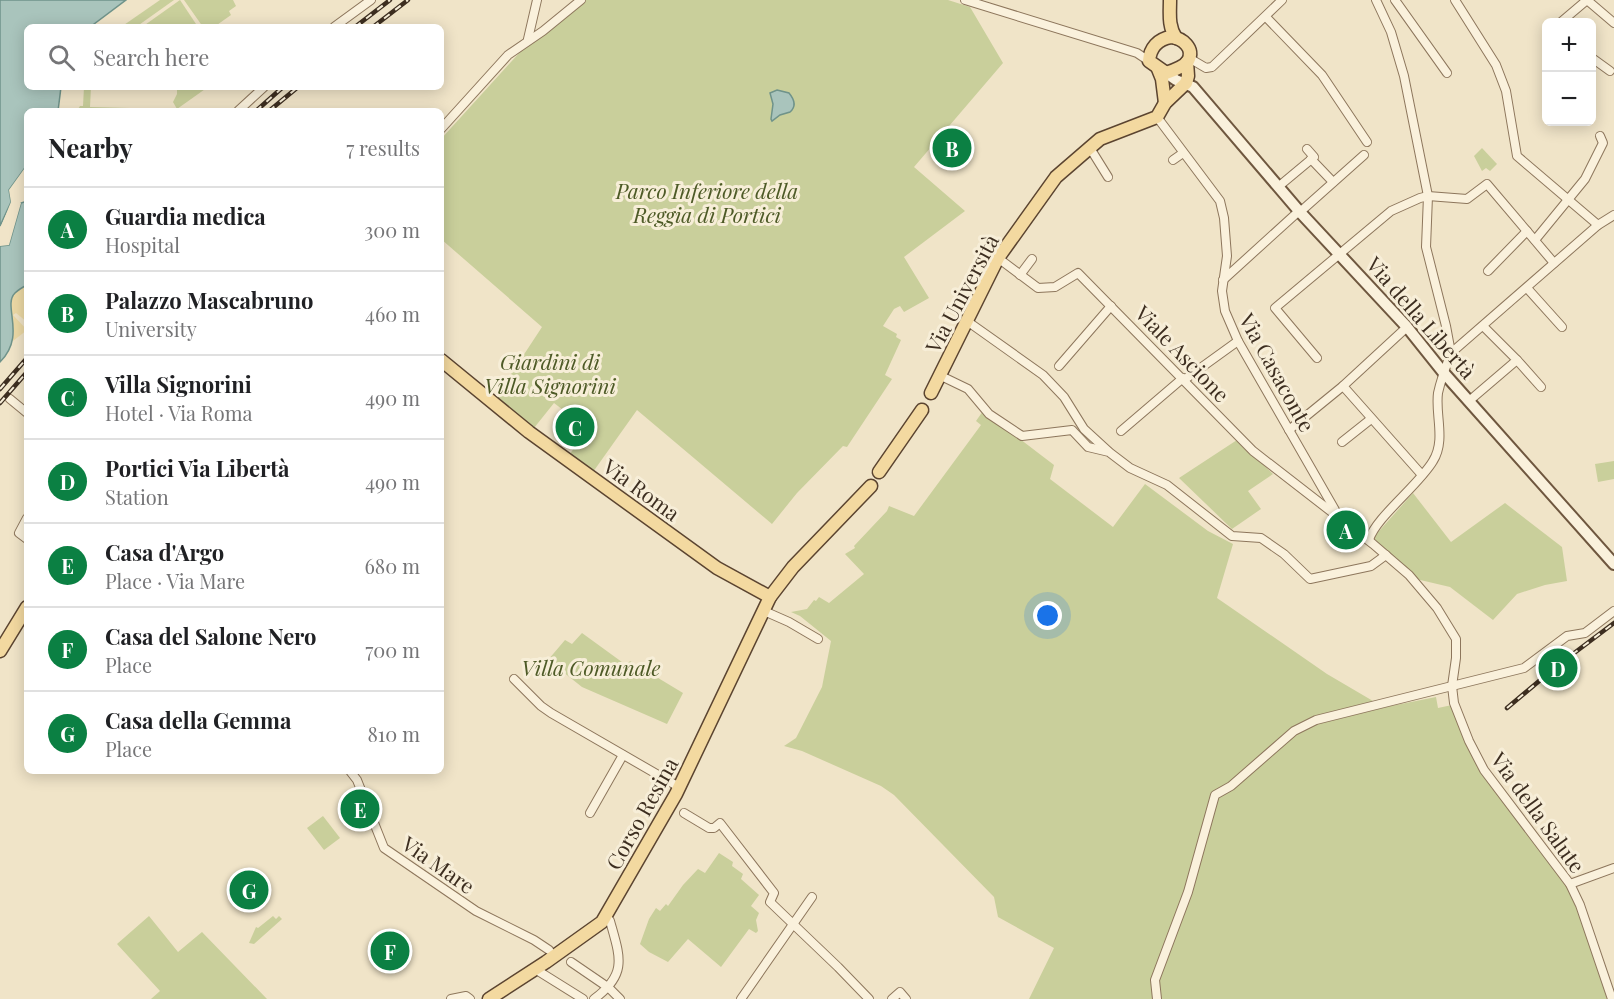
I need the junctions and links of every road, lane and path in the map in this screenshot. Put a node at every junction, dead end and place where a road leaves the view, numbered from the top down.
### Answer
1 (371, 0) edge
2 (537, 0) edge
3 (581, 0) edge
4 (965, 0) edge
5 (1170, 0) edge
6 (1282, 0) edge
7 (1376, 0) edge
8 (1395, 0) edge
9 (1455, 0) edge
10 (1587, 0) edge
11 (534, 16) junction
12 (1266, 17) junction
13 (1566, 18) edge
14 (1170, 22) junction
15 (1614, 23) edge
16 (338, 24) edge
17 (543, 31) junction
18 (1176, 38) junction
19 (528, 39) junction
20 (1163, 40) junction
21 (1188, 60) junction
22 (1596, 61) edge
23 (1156, 63) junction
24 (1610, 71) dead end
25 (1447, 73) dead end
26 (1186, 83) junction
27 (261, 90) edge
28 (1166, 103) junction
29 (241, 108) edge
30 (1157, 117) junction
31 (444, 126) edge
32 (1600, 136) dead end
33 (1367, 142) dead end
34 (1090, 148) junction
35 (1307, 149) dead end
36 (1183, 153) junction
37 (1364, 155) dead end
38 (1311, 159) junction
39 (1173, 160) dead end
40 (1108, 177) dead end
41 (1333, 182) junction
42 (1278, 188) junction
43 (1428, 196) junction
44 (1569, 200) junction
45 (1299, 212) junction
46 (1613, 218) edge
47 (1598, 225) junction
48 (1527, 231) junction
49 (1535, 240) junction
50 (1340, 255) junction
51 (998, 258) junction
52 (1032, 259) dead end
53 (1554, 263) junction
54 (1488, 271) dead end
55 (1020, 275) junction
56 (1223, 280) junction
57 (1527, 288) junction
58 (1111, 306) junction
59 (967, 321) junction
60 (1484, 326) junction
61 (1407, 327) junction
62 (1562, 327) dead end
63 (1238, 341) junction
64 (1451, 353) junction
65 (1317, 358) dead end
66 (1517, 360) junction
67 (444, 362) edge
68 (1059, 366) dead end
69 (1443, 372) junction
70 (939, 375) junction
71 (1183, 379) junction
72 (1343, 386) junction
73 (1541, 387) dead end
74 (931, 393) dead end
75 (10, 399) dead end
76 (1469, 401) junction
77 (922, 410) dead end
78 (24, 411) edge
79 (1371, 419) junction
80 (1120, 430) dead end
81 (1289, 430) junction
82 (1342, 442) dead end
83 (1109, 452) junction
84 (879, 472) dead end
85 (1422, 475) junction
86 (870, 486) dead end
87 (1337, 514) junction
88 (24, 524) edge
89 (24, 537) edge
90 (1369, 540) junction
91 (1386, 555) junction
92 (1614, 564) edge
93 (770, 597) junction
94 (764, 611) junction
95 (24, 612) edge
96 (1614, 612) edge
97 (818, 639) dead end
98 (0, 651) edge
99 (514, 679) dead end
100 (1452, 686) junction
101 (623, 755) junction
102 (352, 774) edge
103 (679, 787) junction
104 (590, 813) dead end
105 (684, 813) dead end
106 (1614, 868) edge
107 (1570, 884) junction
108 (812, 897) dead end
109 (607, 916) junction
110 (793, 925) junction
111 (549, 950) dead end
112 (572, 962) dead end
113 (536, 969) junction
114 (609, 988) junction
115 (451, 999) edge
116 (470, 999) edge
117 (489, 999) edge
118 (584, 999) edge
119 (594, 999) edge
120 (620, 999) edge
121 (741, 999) edge
122 (869, 999) edge
123 (892, 999) edge
124 (906, 999) edge
125 (1157, 999) edge
126 (1612, 999) edge

1 - 16 street
2 - 11 street
3 - 17 street
4 - 23 street
5 - 14 main road
6 - 12 street
7 - 43 street
8 - 25 street
9 - 44 street
10 - 13 street
10 - 15 street
11 - 17 street
11 - 19 street
12 - 21 street
12 - 33 street
14 - 18 main road
14 - 20 main road
17 - 19 street
18 - 20 main road
18 - 21 main road
19 - 31 street
20 - 23 main road
21 - 23 main road
21 - 26 main road
22 - 24 street
23 - 26 street, Via della Libertà
23 - 28 main road
26 - 28 main road
26 - 42 street, Via della Libertà
27 - 29 street
28 - 30 main road
30 - 34 main road, Via Università
30 - 36 street, Via Casaconte
32 - 44 street
34 - 40 street
34 - 51 main road, Via Università
35 - 38 street
36 - 39 street
36 - 56 street, Via Casaconte
37 - 41 street
38 - 41 street
38 - 42 street
41 - 45 street
42 - 45 street, Via della Libertà
43 - 48 street
43 - 50 street
43 - 64 street
44 - 47 street
44 - 49 street
45 - 50 street, Via della Libertà
45 - 56 street
46 - 47 street
47 - 53 street
48 - 49 street
48 - 54 street
49 - 53 street
50 - 61 street, Via della Libertà
50 - 65 street
51 - 55 street, Viale Ascione
51 - 59 main road, Via Università
52 - 55 street
53 - 57 street
55 - 58 street, Viale Ascione
56 - 63 street, Via Casaconte
57 - 60 street
57 - 62 street
58 - 68 street
58 - 71 street, Viale Ascione
59 - 70 main road, Via Università
59 - 83 street
60 - 64 street
60 - 66 street
61 - 69 street, Via della Libertà
61 - 72 street
63 - 71 street
63 - 81 street, Via Casaconte
64 - 69 street
66 - 73 street
66 - 76 street
67 - 93 main road, Via Roma
69 - 76 street, Via della Libertà
69 - 85 street
70 - 74 main road, Via Università
70 - 83 street
71 - 80 street
71 - 87 street, Viale Ascione
72 - 79 street
72 - 81 street
75 - 78 street
76 - 92 street, Via della Libertà
77 - 84 main road
79 - 82 street
79 - 85 street
81 - 87 street, Via Casaconte
83 - 91 street
85 - 90 street
86 - 93 main road
87 - 90 street, Via della Salute
88 - 89 street
90 - 91 street, Via della Salute
91 - 100 street, Via della Salute
93 - 94 main road, Corso Resina
94 - 97 street
94 - 103 main road, Corso Resina
95 - 98 main road
96 - 100 street
99 - 101 street
100 - 107 street, Via della Salute
100 - 125 street
101 - 103 street
101 - 104 street
102 - 111 street, Via Mare
103 - 109 main road, Corso Resina
105 - 110 street
106 - 107 street
107 - 126 street, Via della Salute
108 - 110 street
109 - 113 main road, Corso Resina
109 - 114 street
110 - 121 street
110 - 122 street
112 - 114 street
113 - 117 main road, Corso Resina
113 - 118 street
114 - 119 street
114 - 120 street
115 - 116 street
123 - 124 street

